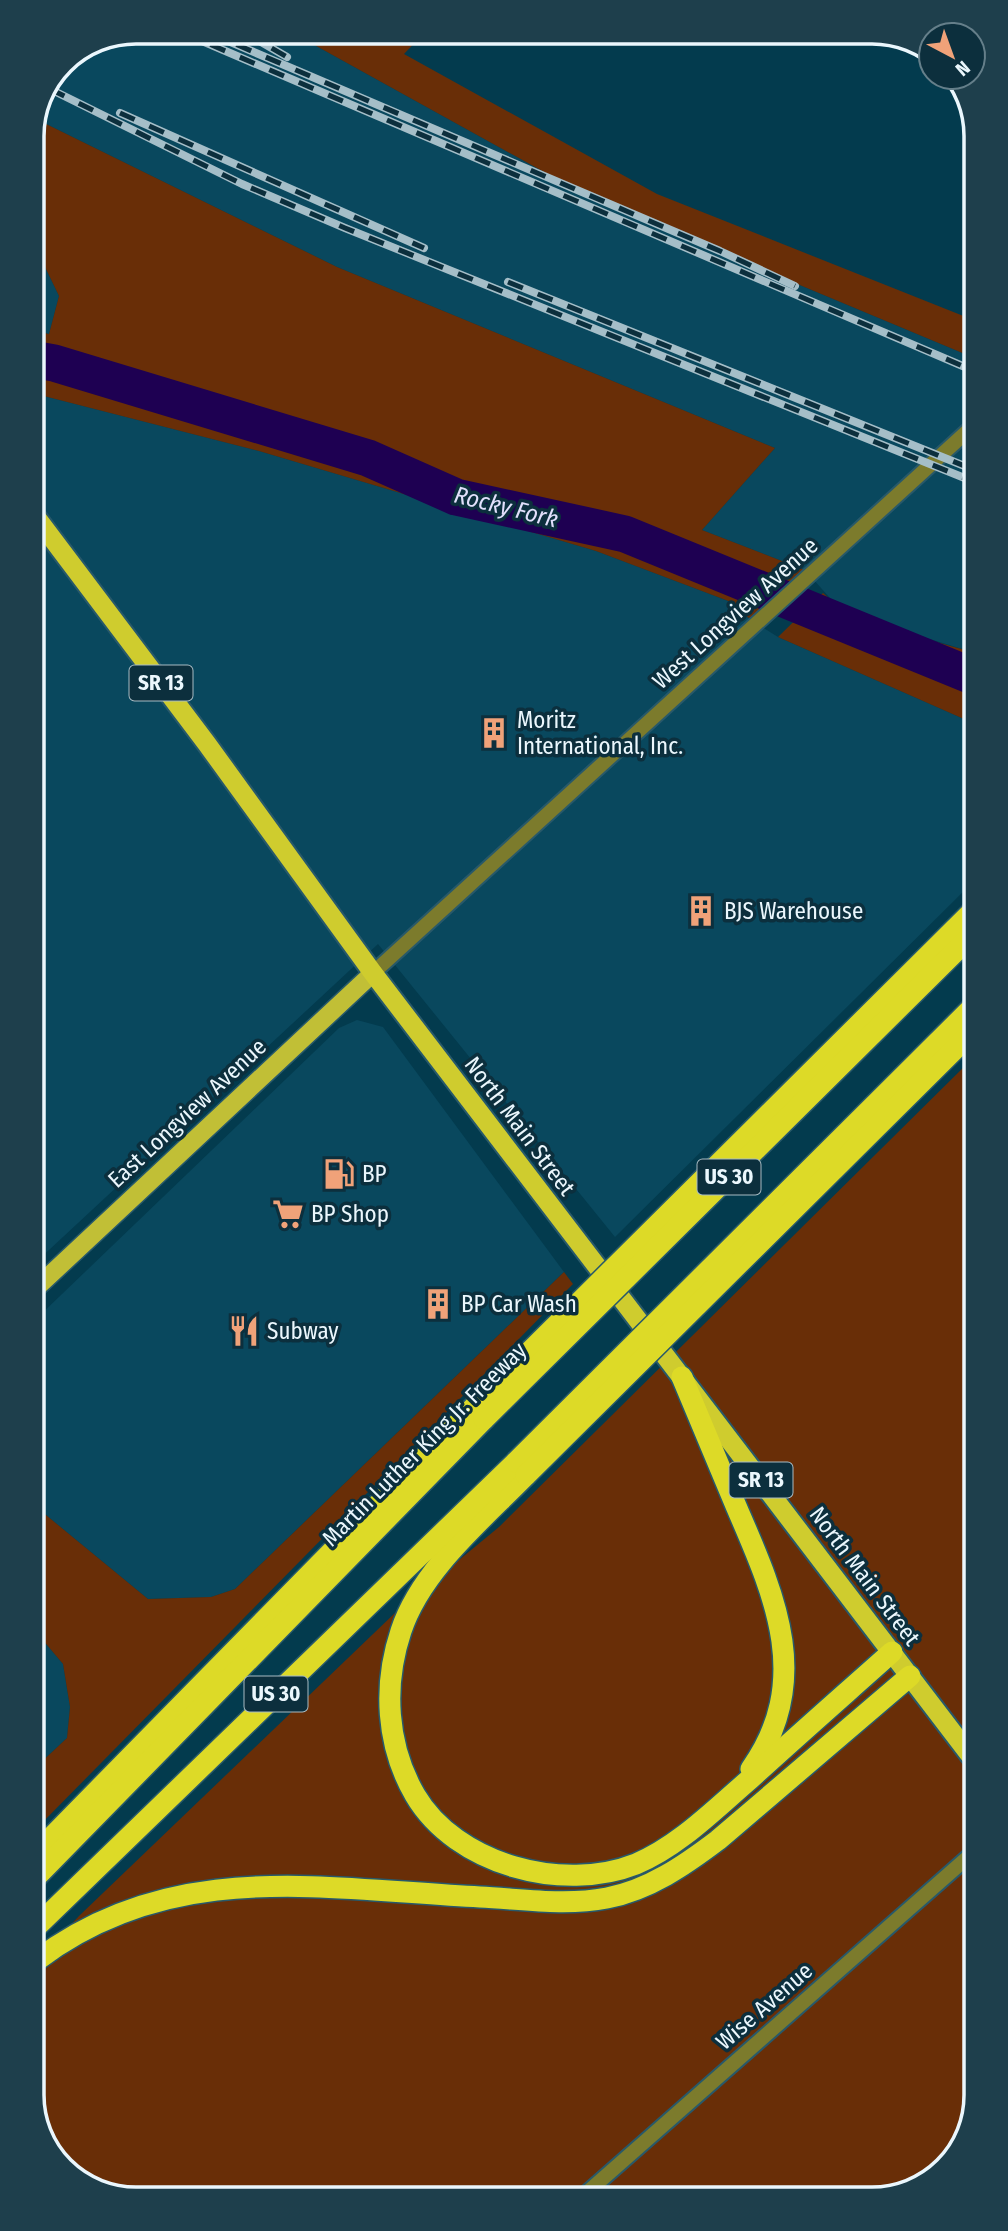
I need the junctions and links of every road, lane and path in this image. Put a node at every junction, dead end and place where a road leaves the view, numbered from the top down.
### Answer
1 (964, 434) edge
2 (44, 528) edge
3 (964, 920) edge
4 (964, 943) edge
5 (373, 973) junction
6 (964, 1016) edge
7 (964, 1041) edge
8 (44, 1281) edge
9 (682, 1377) junction
10 (479, 1413) junction
11 (521, 1469) junction
12 (892, 1652) junction
13 (910, 1676) junction
14 (964, 1747) edge
15 (735, 1792) junction
16 (44, 1845) edge
17 (964, 1861) edge
18 (44, 1869) edge
19 (44, 1919) edge
20 (44, 1955) edge
21 (593, 2187) edge

1 - 5 street, West Longview Avenue
2 - 5 highway, North Main Street / SR 13
3 - 10 highway, bridge
4 - 10 highway, Martin Luther King Jr. Freeway / US 30, bridge
5 - 8 main road, East Longview Avenue
5 - 9 highway, North Main Street / SR 13
6 - 11 highway, US 30, bridge
7 - 11 highway, bridge
9 - 12 highway, North Main Street / SR 13
9 - 15 highway
10 - 16 highway
10 - 18 highway, Martin Luther King Jr. Freeway / US 30
11 - 15 highway
11 - 19 highway, US 30
12 - 13 highway, North Main Street / SR 13
12 - 15 highway
13 - 14 highway, North Main Street / SR 13
13 - 20 highway
17 - 21 street, Wise Avenue

